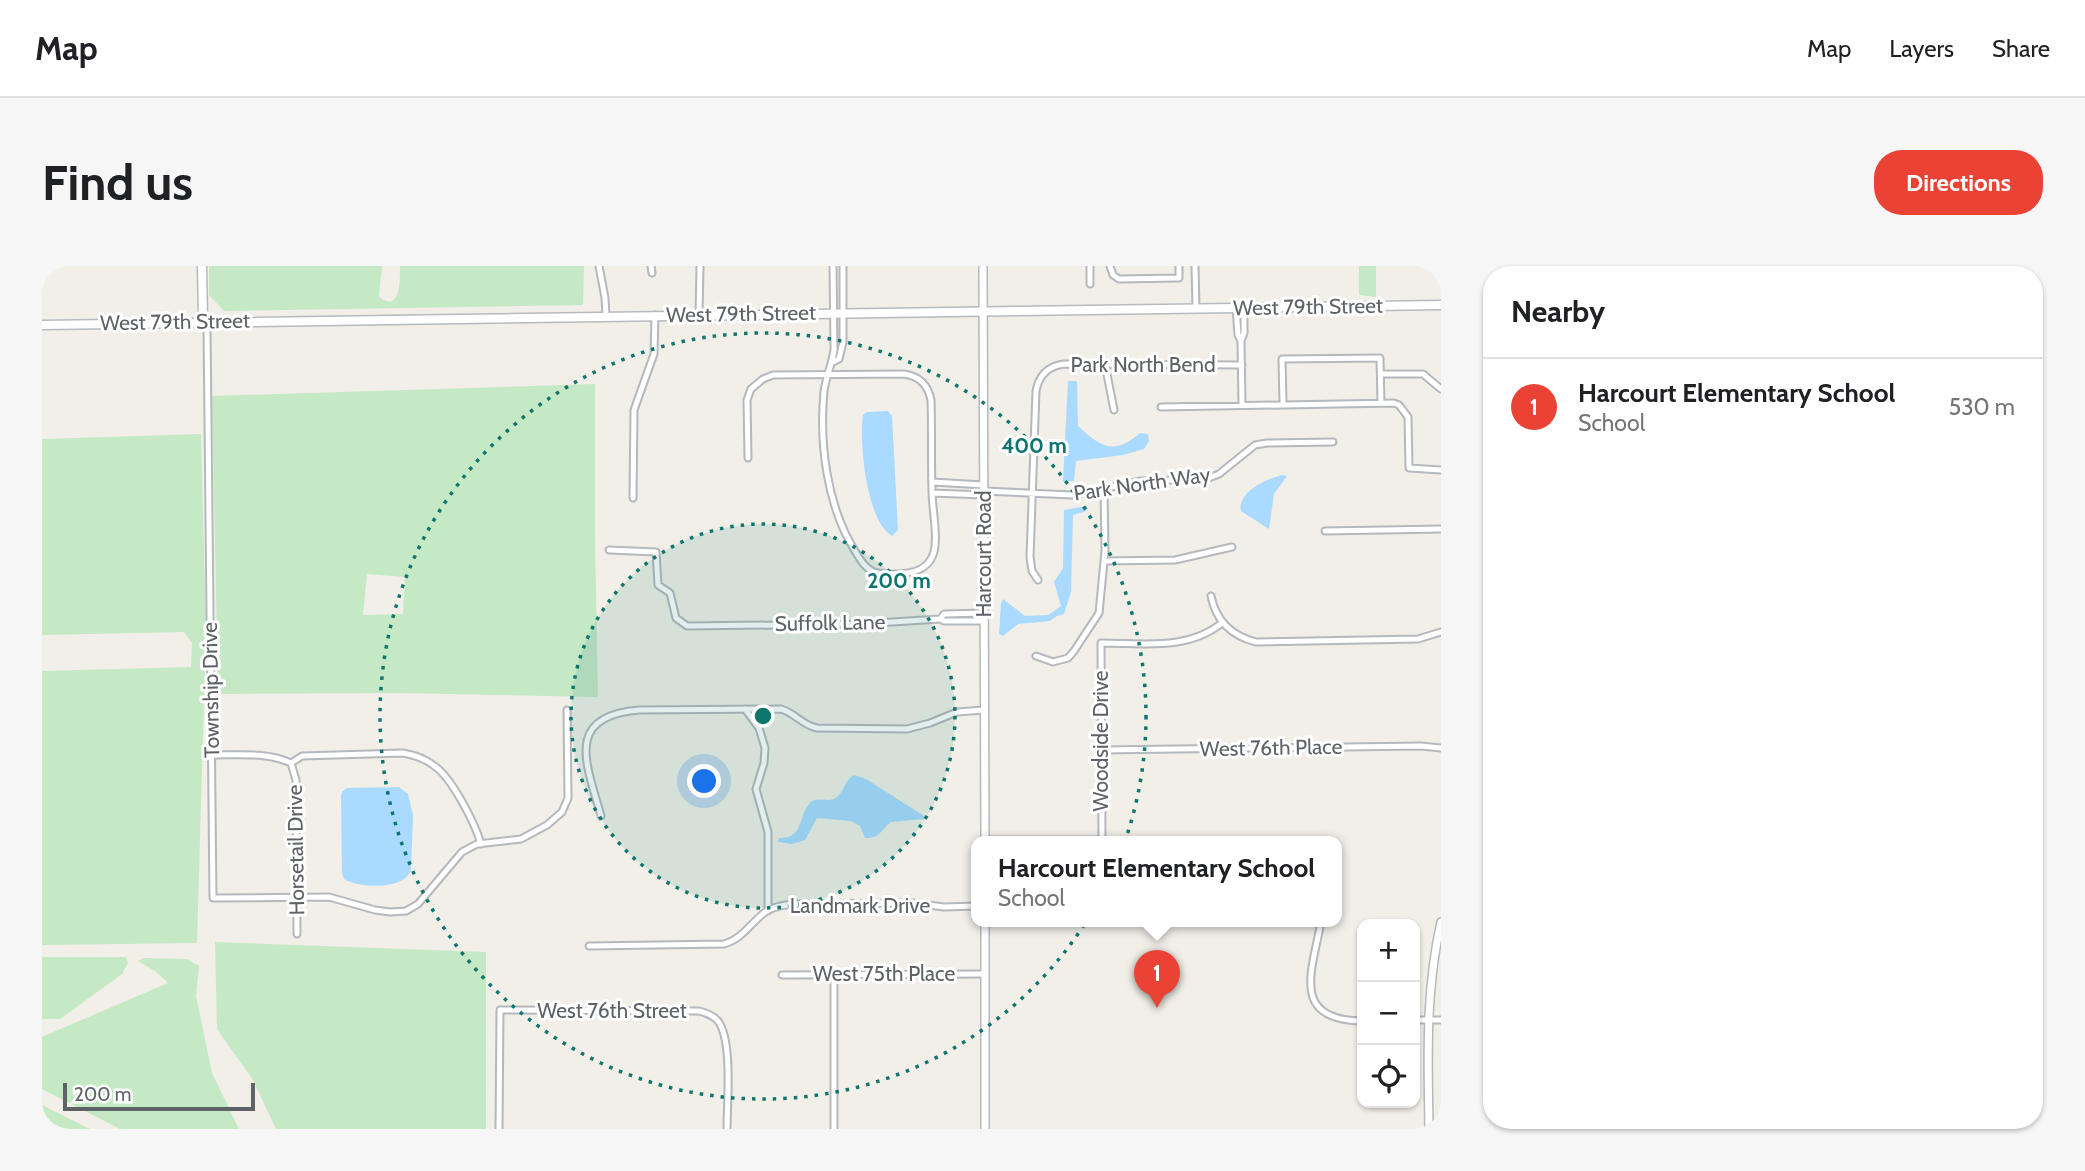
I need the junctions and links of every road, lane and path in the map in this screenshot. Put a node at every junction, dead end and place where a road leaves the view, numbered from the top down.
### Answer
1 (202, 266) edge
2 (599, 266) edge
3 (699, 266) edge
4 (833, 266) edge
5 (843, 266) edge
6 (983, 266) edge
7 (1090, 266) edge
8 (1110, 266) edge
9 (1179, 266) edge
10 (1195, 266) edge
11 (1090, 284) dead end
12 (1441, 305) edge
13 (1240, 307) junction
14 (1196, 308) junction
15 (983, 310) junction
16 (833, 313) junction
17 (843, 313) junction
18 (655, 315) junction
19 (699, 315) junction
20 (606, 316) junction
21 (205, 322) junction
22 (42, 325) edge
23 (833, 362) junction
24 (1105, 364) junction
25 (1242, 365) junction
26 (829, 374) junction
27 (1381, 374) junction
28 (1441, 389) edge
29 (1381, 403) junction
30 (1283, 404) junction
31 (1242, 405) junction
32 (1161, 407) dead end
33 (1114, 410) dead end
34 (1333, 442) dead end
35 (748, 458) dead end
36 (1441, 470) edge
37 (932, 482) junction
38 (1104, 488) junction
39 (984, 490) junction
40 (932, 493) junction
41 (1032, 495) junction
42 (633, 498) dead end
43 (1441, 529) edge
44 (1325, 531) dead end
45 (1232, 547) dead end
46 (609, 550) dead end
47 (1104, 561) junction
48 (1038, 580) dead end
49 (1211, 596) dead end
50 (984, 617) junction
51 (1222, 623) junction
52 (1441, 632) edge
53 (1036, 656) dead end
54 (744, 709) junction
55 (567, 710) dead end
56 (984, 710) junction
57 (1441, 748) edge
58 (1101, 750) junction
59 (212, 755) junction
60 (290, 763) junction
61 (601, 816) dead end
62 (985, 836) edge
63 (1102, 836) edge
64 (481, 844) junction
65 (297, 898) junction
66 (971, 906) edge
67 (768, 911) junction
68 (1441, 922) edge
69 (985, 927) edge
70 (1320, 927) edge
71 (297, 934) dead end
72 (589, 946) dead end
73 (834, 973) junction
74 (985, 974) junction
75 (782, 975) dead end
76 (1420, 1020) edge
77 (1428, 1020) junction
78 (1441, 1020) edge
79 (1357, 1021) edge
80 (499, 1129) edge
81 (727, 1129) edge
82 (835, 1129) edge
83 (985, 1129) edge
84 (1429, 1129) edge

1 - 21 main road
2 - 20 street
3 - 19 street
4 - 16 street
5 - 17 street
6 - 15 street, Harcourt Road
7 - 11 street
8 - 9 street
10 - 14 street
12 - 13 main road, West 79th Street
13 - 14 main road, West 79th Street
13 - 25 street
14 - 15 main road, West 79th Street
15 - 17 main road, West 79th Street
15 - 39 street, Harcourt Road
16 - 17 main road, West 79th Street
16 - 19 main road, West 79th Street
16 - 23 street
17 - 23 street
18 - 19 main road, West 79th Street
18 - 20 main road, West 79th Street
18 - 42 street
20 - 21 main road, West 79th Street
21 - 22 main road, West 79th Street
21 - 59 street, Township Drive
23 - 26 street
24 - 25 street, Park North Bend
24 - 33 street
24 - 41 street, Park North Bend
25 - 31 street
26 - 35 street
26 - 37 street
26 - 40 street
27 - 28 street
27 - 29 street
27 - 30 street
29 - 30 street
29 - 36 street
30 - 31 street
31 - 32 street
34 - 38 street, Park North Way
37 - 39 street
37 - 40 street
38 - 41 street, Park North Way
38 - 47 street
39 - 40 street
39 - 41 street, Park North Way
39 - 50 street, Harcourt Road
41 - 48 street
43 - 44 street
45 - 47 street
46 - 50 street, Suffolk Lane
47 - 53 street
49 - 51 street
50 - 56 street, Harcourt Road
51 - 52 street
51 - 58 street, Woodside Drive
54 - 56 street
54 - 61 street
54 - 67 street
55 - 64 street
56 - 62 street, Harcourt Road
57 - 58 street, West 76th Place
58 - 63 street, Woodside Drive
59 - 60 street, Horsetail Drive
59 - 65 street, Township Drive
60 - 64 street
60 - 65 street, Horsetail Drive
64 - 65 street
65 - 71 street, Horsetail Drive
66 - 67 street, Landmark Drive
67 - 72 street, Landmark Drive
68 - 77 street
69 - 74 street
70 - 79 street
73 - 74 street, West 75th Place
73 - 75 street, West 75th Place
73 - 82 street
74 - 83 street
76 - 77 street
77 - 78 street
77 - 84 street
80 - 81 street, West 76th Street

